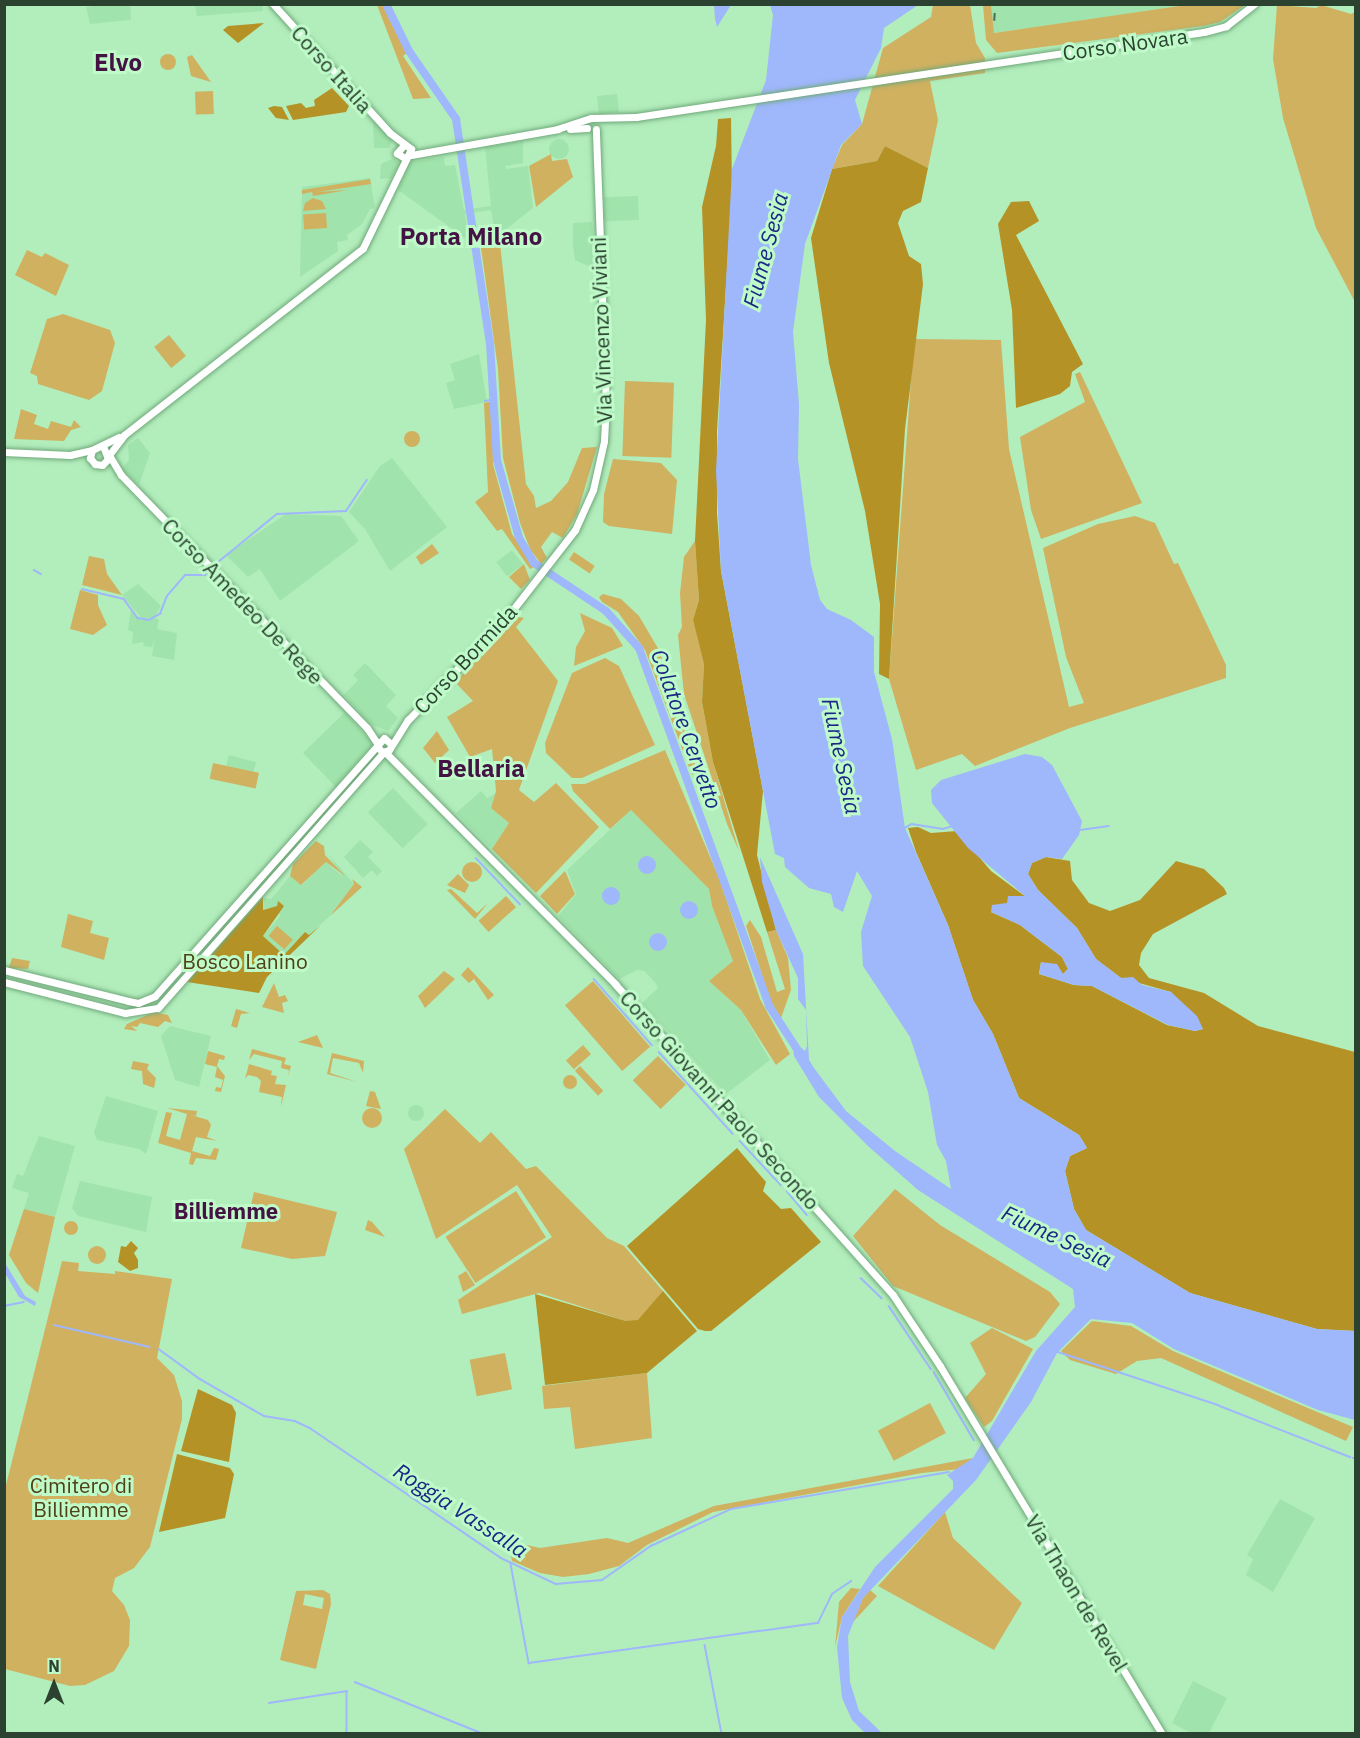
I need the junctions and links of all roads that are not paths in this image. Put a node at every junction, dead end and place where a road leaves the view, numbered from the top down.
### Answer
1 (273, 4) edge
2 (1254, 4) edge
3 (592, 126) junction
4 (405, 152) junction
5 (124, 435) junction
6 (103, 446) junction
7 (92, 450) junction
8 (4, 452) edge
9 (70, 455) junction
10 (109, 455) junction
11 (92, 461) junction
12 (104, 464) junction
13 (120, 474) junction
14 (522, 597) joint
15 (408, 720) junction
16 (380, 741) junction
17 (388, 749) junction
18 (4, 970) edge
19 (4, 982) edge
20 (992, 1453) joint
21 (1162, 1734) edge

1 - 4 main road, Corso Italia
2 - 3 main road, Corso Novara
3 - 4 main road, Corso Novara
3 - 14 main road, Via Vincenzo Viviani
4 - 5 main road
5 - 6 main road
5 - 10 main road
6 - 7 main road
6 - 10 main road
7 - 9 main road
7 - 11 main road
8 - 9 main road
9 - 11 main road
10 - 12 main road
10 - 13 main road, Corso Amedeo De Rege
11 - 12 main road
12 - 13 main road, Corso Amedeo De Rege
13 - 16 main road, Corso Amedeo De Rege
14 - 15 main road, Corso Bormida
15 - 16 main road, Corso Bormida
15 - 17 main road, Corso Bormida
16 - 17 main road
16 - 17 main road
16 - 18 main road, Corso Bormida
17 - 19 main road, Corso Bormida
17 - 20 main road, Corso Giovanni Paolo Secondo
20 - 21 main road, Via Thaon de Revel

